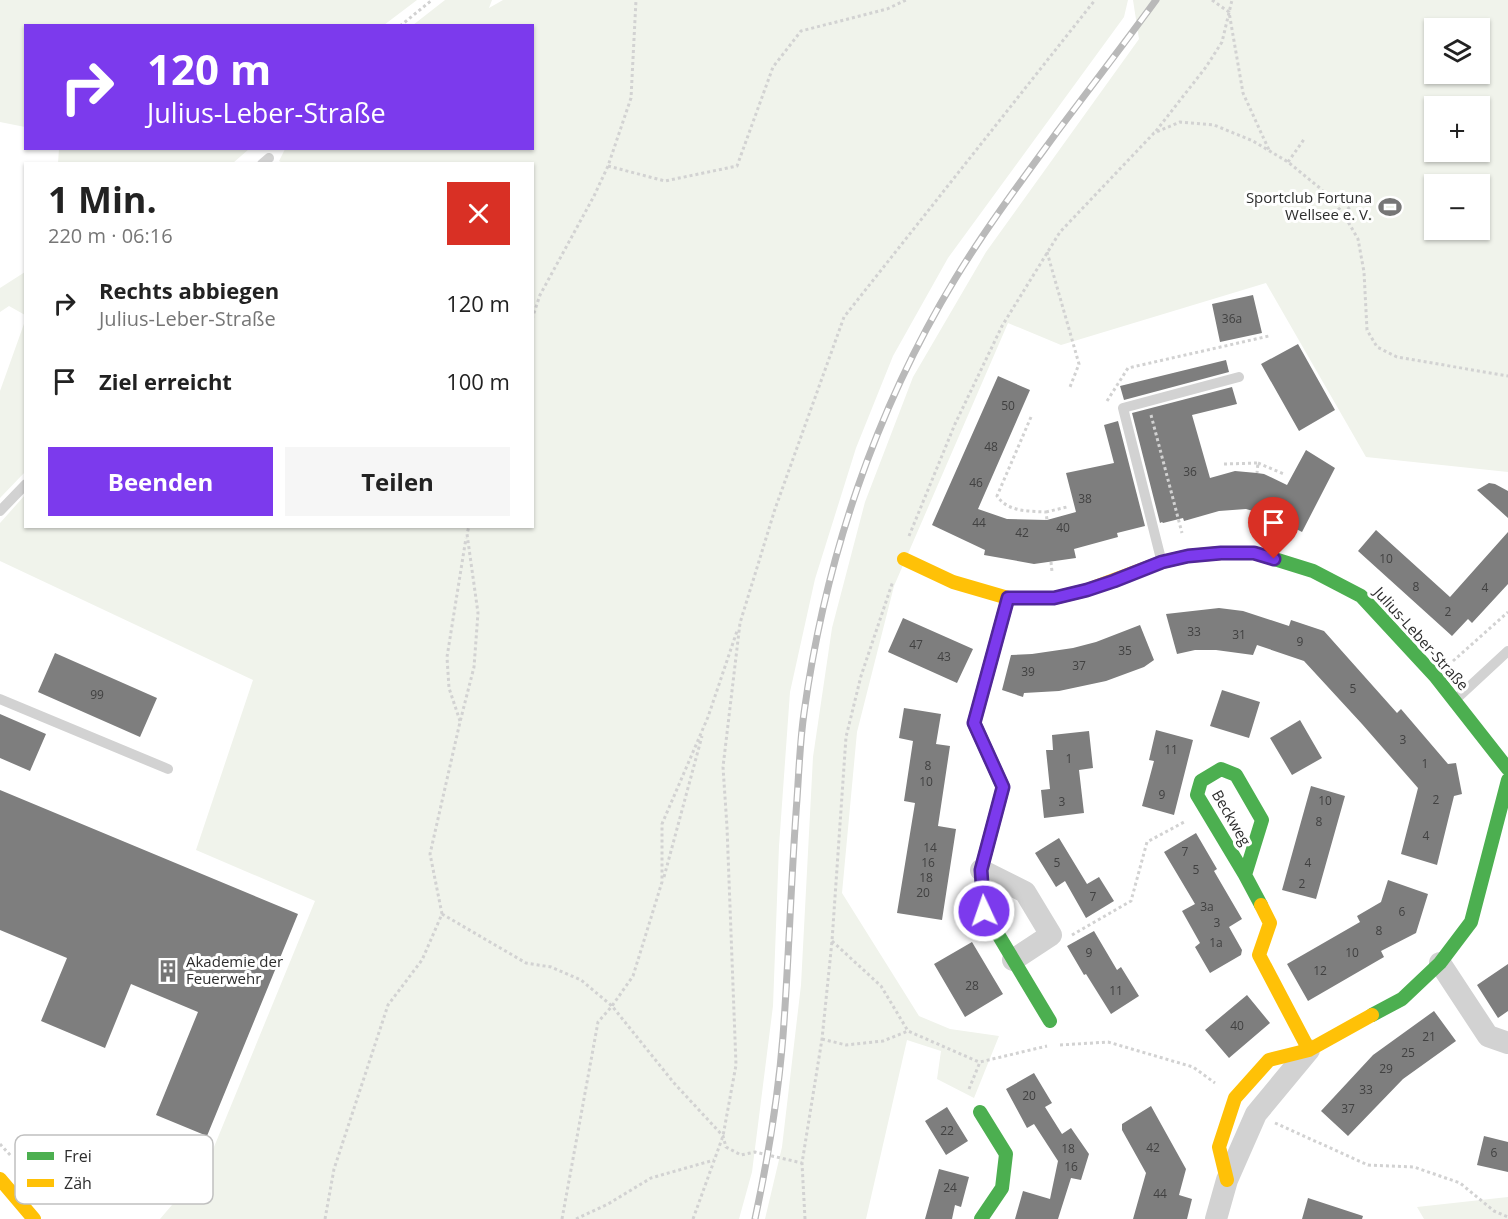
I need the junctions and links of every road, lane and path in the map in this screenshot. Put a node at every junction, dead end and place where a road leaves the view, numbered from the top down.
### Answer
1 (432, 0) edge
2 (636, 0) edge
3 (906, 0) edge
4 (1095, 0) edge
5 (1212, 0) edge
6 (1232, 0) edge
7 (1229, 12) junction
8 (402, 24) edge
9 (1154, 134) junction
10 (1305, 138) dead end
11 (1269, 151) junction
12 (1288, 162) junction
13 (608, 166) junction
14 (1366, 193) dead end
15 (1343, 213) junction
16 (1047, 252) junction
17 (534, 313) edge
18 (1269, 336) dead end
19 (1508, 376) edge
20 (1239, 377) dead end
21 (1070, 387) dead end
22 (1147, 401) junction
23 (1107, 402) dead end
24 (1031, 417) dead end
25 (1258, 463) junction
26 (1224, 464) dead end
27 (1257, 473) dead end
28 (1284, 474) dead end
29 (24, 486) edge
30 (1067, 507) dead end
31 (0, 511) edge
32 (1046, 512) junction
33 (1047, 520) dead end
34 (468, 528) edge
35 (467, 534) junction
36 (909, 537) dead end
37 (1188, 556) junction
38 (904, 559) dead end
39 (1162, 562) junction
40 (894, 578) dead end
41 (1008, 598) junction
42 (1508, 612) edge
43 (740, 623) junction
44 (1508, 651) edge
45 (1436, 676) junction
46 (0, 699) edge
47 (1455, 700) junction
48 (460, 722) junction
49 (706, 724) junction
50 (168, 769) dead end
51 (1508, 769) edge
52 (1508, 780) edge
53 (1206, 810) junction
54 (981, 870) junction
55 (1245, 875) junction
56 (662, 882) junction
57 (442, 914) junction
58 (1063, 940) dead end
59 (832, 941) junction
60 (1013, 960) junction
61 (1440, 963) junction
62 (612, 1006) junction
63 (1050, 1022) dead end
64 (908, 1031) junction
65 (822, 1039) junction
66 (1508, 1043) edge
67 (1309, 1050) junction
68 (980, 1062) junction
69 (1235, 1098) junction
70 (980, 1112) joint
71 (1256, 1114) junction
72 (723, 1136) junction
73 (714, 1160) junction
74 (802, 1163) junction
75 (0, 1179) edge
76 (1227, 1180) junction
77 (15, 1197) edge
78 (21, 1204) edge
79 (1508, 1217) edge
80 (34, 1219) edge
81 (325, 1219) edge
82 (562, 1219) edge
83 (576, 1219) edge
84 (693, 1219) edge
85 (805, 1219) edge
86 (981, 1219) edge
87 (1216, 1219) edge

1 - 8 path
2 - 13 path
3 - 13 path
4 - 43 path
5 - 7 path
6 - 7 path
7 - 9 path
7 - 11 path
9 - 11 path
9 - 16 path
10 - 12 path
11 - 12 path
12 - 15 path
13 - 17 path
14 - 15 path
15 - 19 path
16 - 21 path
16 - 36 path
18 - 23 path
20 - 22 lane
22 - 37 path
22 - 39 lane
24 - 32 path
25 - 26 path
25 - 27 path
25 - 28 path
29 - 31 lane
30 - 32 path
32 - 33 path
34 - 35 path
35 - 48 path
35 - 48 path
37 - 39 street, Julius-Leber-Straße
37 - 45 street, Julius-Leber-Straße
38 - 41 street, Julius-Leber-Straße
39 - 41 street, Julius-Leber-Straße
40 - 59 path
41 - 54 street
42 - 45 path
43 - 49 path
43 - 72 path
44 - 47 lane
45 - 47 street, Julius-Leber-Straße
46 - 50 lane
47 - 51 street, Julius-Leber-Straße
48 - 57 path
49 - 56 path
49 - 56 path
52 - 61 street
53 - 55 street, Beckweg
53 - 55 street, Beckweg
53 - 58 path
54 - 60 street
54 - 60 street
55 - 67 street, Beckweg
56 - 62 path
57 - 62 path
57 - 81 path
59 - 64 path
59 - 65 path
60 - 63 street
61 - 66 street
61 - 67 street
62 - 72 path
62 - 82 path
64 - 65 path
64 - 68 path
65 - 74 path
67 - 69 street
67 - 71 street
68 - 69 path
68 - 70 path
69 - 76 street
70 - 86 street
71 - 76 street
71 - 79 path
72 - 73 path
72 - 74 path
73 - 83 path
73 - 84 path
74 - 85 path
75 - 77 street
76 - 87 street
78 - 80 street

